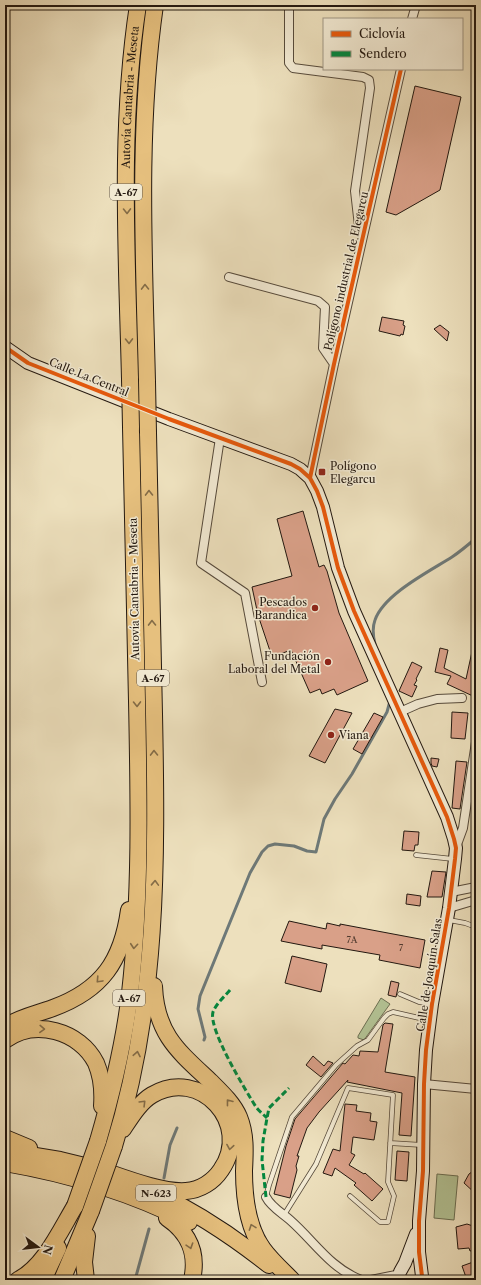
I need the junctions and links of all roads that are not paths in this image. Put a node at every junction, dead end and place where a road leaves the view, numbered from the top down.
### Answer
1 (133, 5) edge
2 (138, 5) edge
3 (155, 5) edge
4 (166, 5) edge
5 (289, 5) edge
6 (416, 5) edge
7 (412, 18) edge
8 (401, 70) edge
9 (129, 91) junction
10 (143, 167) junction
11 (364, 230) junction
12 (229, 277) dead end
13 (5, 348) edge
14 (334, 364) junction
15 (220, 438) junction
16 (310, 478) junction
17 (262, 682) dead end
18 (462, 698) dead end
19 (400, 712) junction
20 (476, 742) edge
21 (139, 852) junction
22 (455, 854) junction
23 (416, 855) dead end
24 (476, 886) edge
25 (451, 892) junction
26 (476, 900) edge
27 (448, 913) junction
28 (153, 922) junction
29 (476, 927) edge
30 (400, 994) dead end
31 (432, 1004) junction
32 (430, 1020) junction
33 (5, 1027) edge
34 (5, 1040) edge
35 (424, 1084) junction
36 (476, 1089) edge
37 (5, 1138) edge
38 (98, 1142) junction
39 (390, 1142) junction
40 (424, 1145) junction
41 (114, 1146) junction
42 (5, 1151) edge
43 (5, 1163) edge
44 (92, 1168) junction
45 (5, 1169) edge
46 (58, 1174) junction
47 (116, 1191) junction
48 (350, 1196) dead end
49 (266, 1197) joint
50 (75, 1206) junction
51 (92, 1211) junction
52 (284, 1215) junction
53 (420, 1221) junction
54 (396, 1276) edge
55 (423, 1278) edge
56 (18, 1280) edge
57 (43, 1280) edge
58 (62, 1280) edge
59 (86, 1280) edge
60 (192, 1280) edge
61 (277, 1280) edge
62 (288, 1280) edge
63 (292, 1280) edge
64 (360, 1280) edge
65 (370, 1280) edge

1 - 9 highway
2 - 9 highway, Autovía Cantabria - Meseta / A-67
3 - 10 highway, Autovía Cantabria - Meseta / A-67
4 - 10 highway
5 - 11 street, Polígono industrial de Elegarcu
6 - 7 street
8 - 11 street, Polígono industrial de Elegarcu
9 -> 21 highway, Autovía Cantabria - Meseta / A-67, bridge
28 -> 10 highway, Autovía Cantabria - Meseta / A-67, bridge
11 - 14 street, Polígono industrial de Elegarcu
12 - 14 street, Polígono industrial de Elegarcu
13 - 15 street, Calle La Central
14 - 16 street, Polígono industrial de Elegarcu
15 - 16 street
15 - 17 street
16 - 19 street
18 - 19 street
19 - 22 street, Calle de Joaquín Salas
20 - 22 street, Calle de Joaquín Salas
21 -> 33 highway
21 -> 38 highway, Autovía Cantabria - Meseta / A-67
22 - 23 lane
22 - 25 street, Calle de Joaquín Salas
24 - 25 street
25 - 27 street, Calle de Joaquín Salas
26 - 27 street
27 - 29 lane
27 - 31 street, Calle de Joaquín Salas
41 -> 28 highway, Autovía Cantabria - Meseta / A-67
63 -> 28 highway
30 - 31 lane, Calle de Joaquín Salas
31 - 32 street, Calle de Joaquín Salas
32 - 35 street, Calle de Joaquín Salas
32 - 49 lane, Calle de Joaquín Salas
34 -> 38 highway
35 - 36 street
35 - 40 street, Calle de Joaquín Salas
37 - 44 highway
38 - 50 highway, Autovía Cantabria - Meseta / A-67, bridge
39 - 40 lane
39 - 48 lane
39 - 52 lane
40 - 53 street, Calle de Joaquín Salas
41 -> 44 highway
41 - 51 highway, Autovía Cantabria - Meseta / A-67, bridge
42 - 44 highway, N-623
43 - 46 highway, N-623
44 - 62 highway, N-623
45 - 46 highway
46 - 47 highway, N-623
47 -> 60 highway
47 - 61 highway, N-623
49 - 52 street, Calle de Joaquín Salas
50 - 56 highway
50 - 57 highway, Autovía Cantabria - Meseta / A-67
51 - 58 highway, Autovía Cantabria - Meseta / A-67
51 - 59 highway
52 - 64 street, Calle de Joaquín Salas
53 - 54 street, Calle de Joaquín Salas
53 - 55 street, Calle de Joaquín Salas
54 - 55 street
54 - 65 street, Calle de Joaquín Salas
64 - 65 street, Calle de Joaquín Salas

